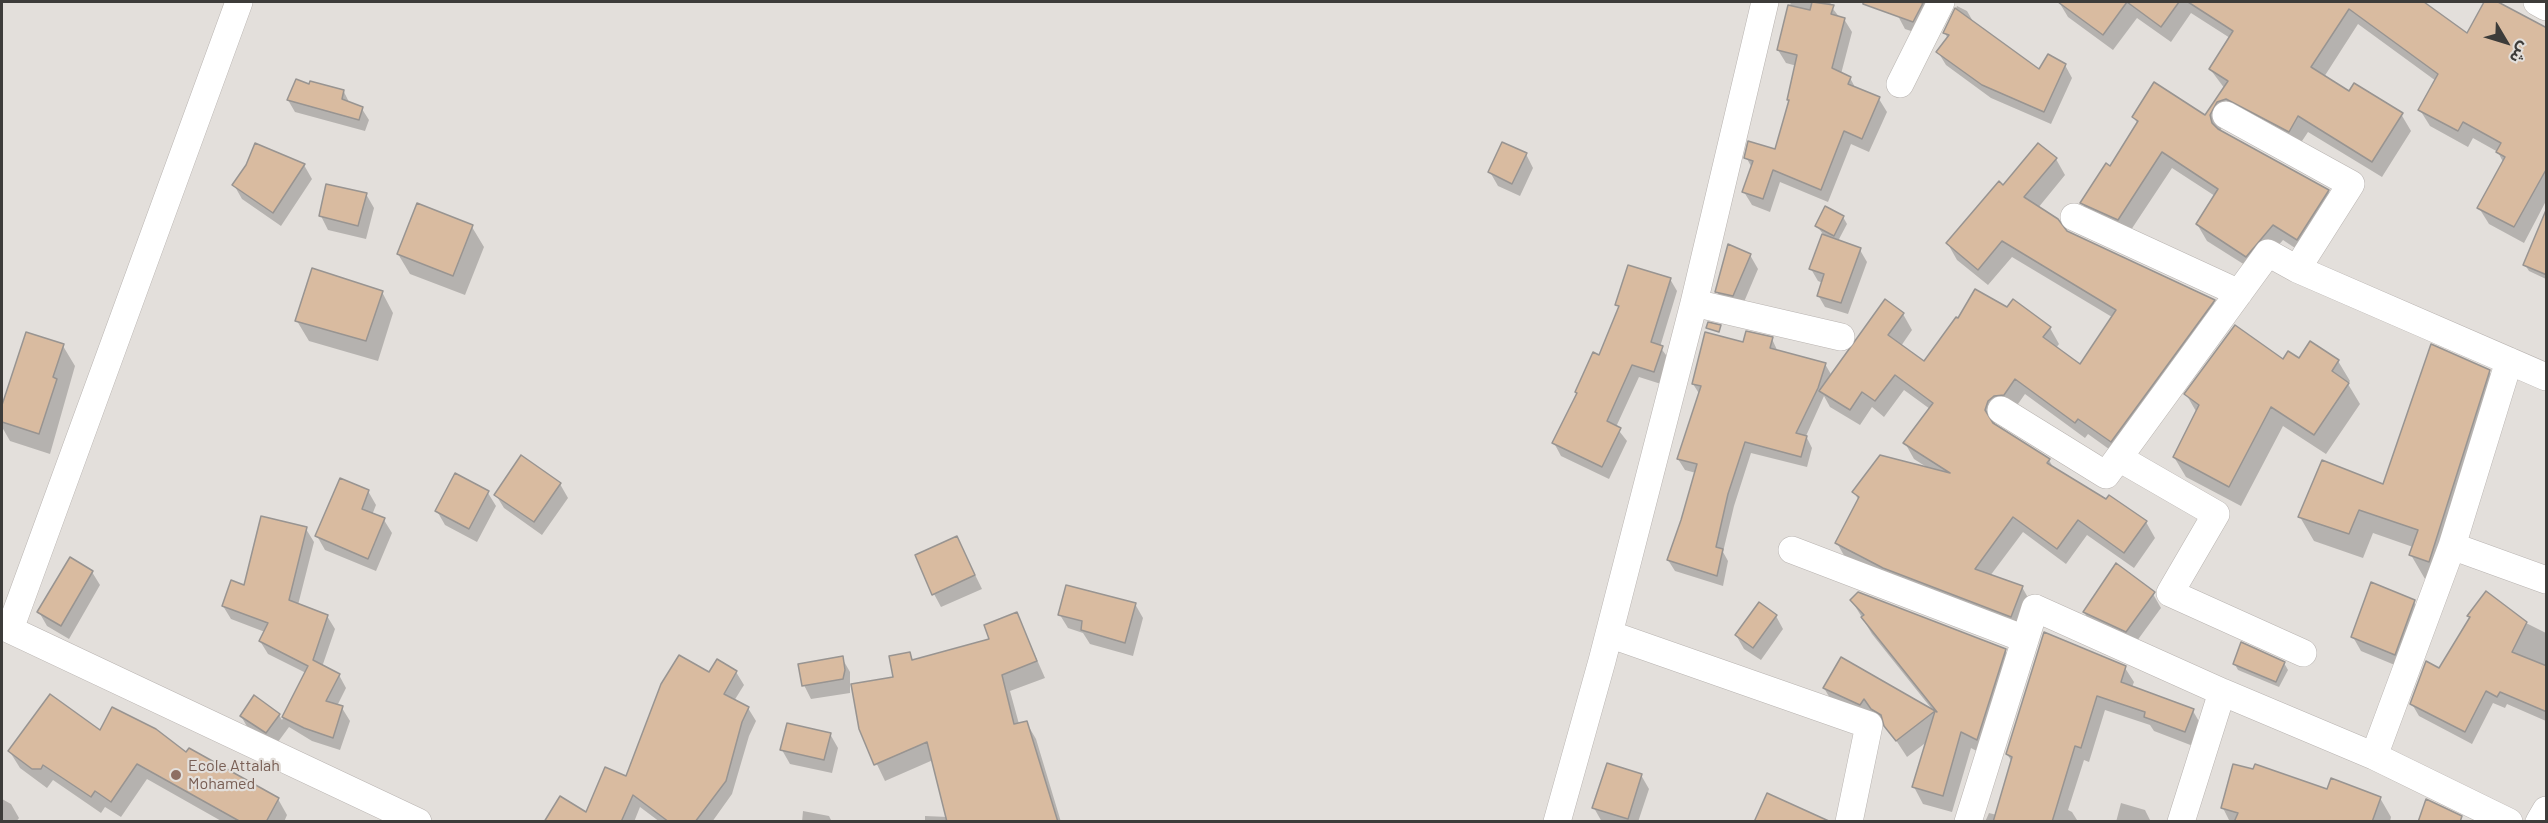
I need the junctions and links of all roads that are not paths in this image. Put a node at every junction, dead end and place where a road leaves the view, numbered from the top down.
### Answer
1 (239, 2) edge
2 (1765, 2) edge
3 (1941, 2) edge
4 (2537, 2) edge
5 (2547, 7) edge
6 (1900, 84) dead end
7 (2226, 115) dead end
8 (2074, 217) dead end
9 (2297, 269) junction
10 (2239, 293) junction
11 (1694, 303) junction
12 (1841, 337) dead end
13 (2509, 361) junction
14 (2547, 377) edge
15 (2001, 410) dead end
16 (2119, 458) junction
17 (2452, 546) junction
18 (1792, 550) dead end
19 (2547, 580) edge
20 (6, 628) edge
21 (1609, 634) junction
22 (2025, 639) junction
23 (2303, 653) dead end
24 (2222, 692) junction
25 (2374, 756) junction
26 (2547, 810) edge
27 (418, 822) edge
28 (1557, 822) edge
29 (1849, 822) edge
30 (1968, 822) edge
31 (2181, 822) edge
32 (2509, 822) edge
33 (2539, 822) edge

1 - 20 street
2 - 11 street
3 - 6 street
4 - 5 street
7 - 9 street
8 - 10 street
9 - 10 street
9 - 13 street
10 - 16 street
11 - 12 street
11 - 21 street
13 - 14 street
13 - 17 street
15 - 16 street
16 - 23 street
17 - 19 street
17 - 25 street
18 - 22 street
20 - 27 street
21 - 28 street
21 - 29 street
22 - 24 street
22 - 30 street
24 - 25 street
24 - 31 street
25 - 32 street
26 - 33 street

